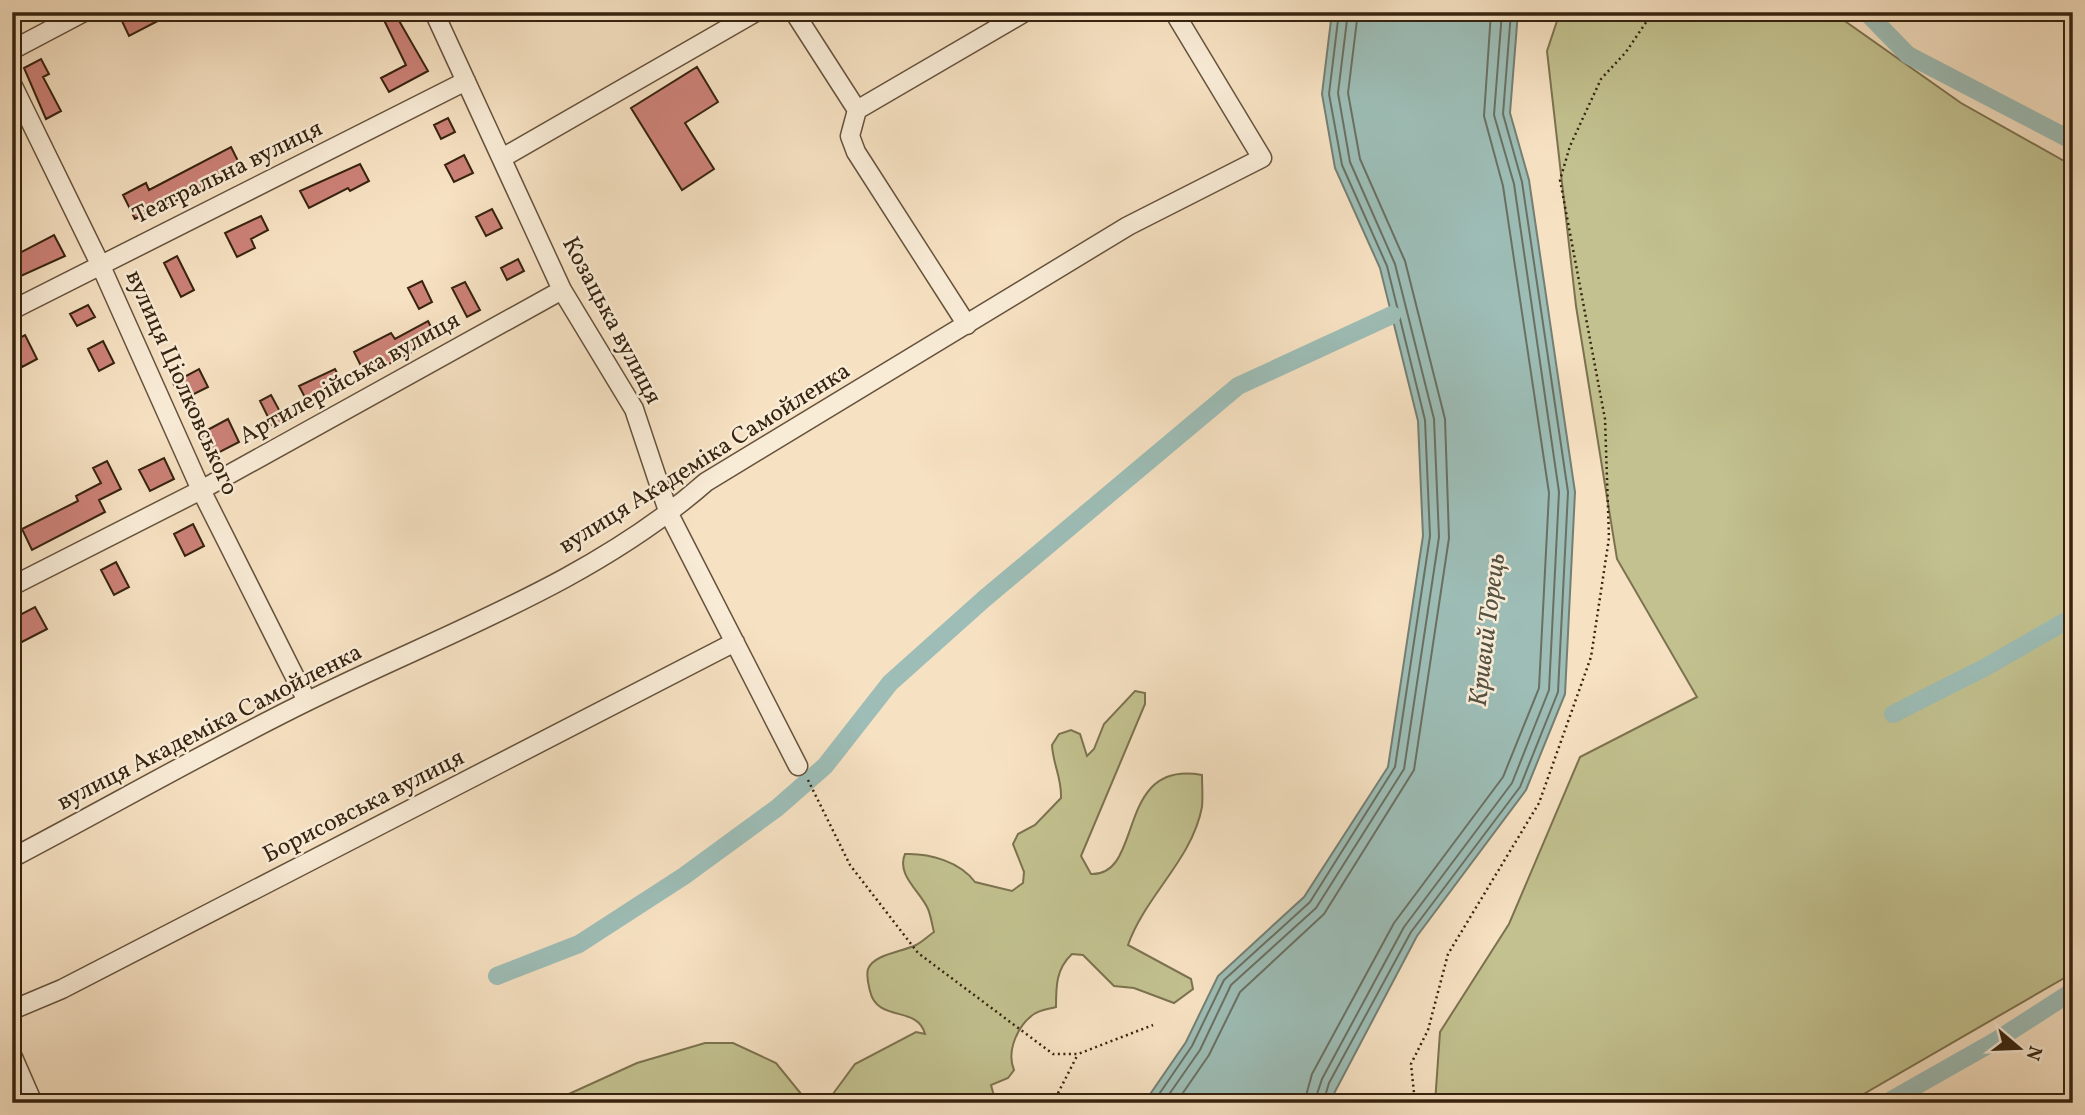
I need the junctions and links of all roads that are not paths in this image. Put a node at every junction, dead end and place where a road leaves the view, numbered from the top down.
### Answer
1 (84, 12) edge
2 (434, 12) edge
3 (756, 12) edge
4 (794, 12) edge
5 (1025, 12) edge
6 (1174, 12) edge
7 (12, 50) edge
8 (466, 81) junction
9 (12, 85) edge
10 (857, 110) junction
11 (502, 158) junction
12 (100, 264) junction
13 (562, 290) junction
14 (12, 310) edge
15 (967, 324) junction
16 (201, 490) junction
17 (669, 514) junction
18 (12, 586) edge
19 (734, 642) junction
20 (307, 701) junction
21 (801, 770) road end
22 (12, 858) edge
23 (12, 1010) edge
24 (12, 1055) edge
25 (33, 1103) edge

1 - 7 street
2 - 8 street, Козацька вулиця
3 - 11 street
4 - 10 street
5 - 10 street
6 - 15 street, вулиця Академіка Самойленка
8 - 11 street, Козацька вулиця
8 - 12 street, Театральна вулиця
9 - 12 street, вулиця Ціолковського
10 - 15 street
11 - 13 street, Козацька вулиця
12 - 14 street, Театральна вулиця
12 - 16 street, вулиця Ціолковського
13 - 16 street, Артилерійська вулиця
13 - 17 street, Козацька вулиця
15 - 17 street, вулиця Академіка Самойленка
16 - 18 street, Артилерійська вулиця
16 - 20 street, вулиця Ціолковського
17 - 19 street, Козацька вулиця
17 - 20 street, вулиця Академіка Самойленка
19 - 21 street, Козацька вулиця
19 - 23 street, Борисовська вулиця
20 - 22 street, вулиця Академіка Самойленка
24 - 25 street

